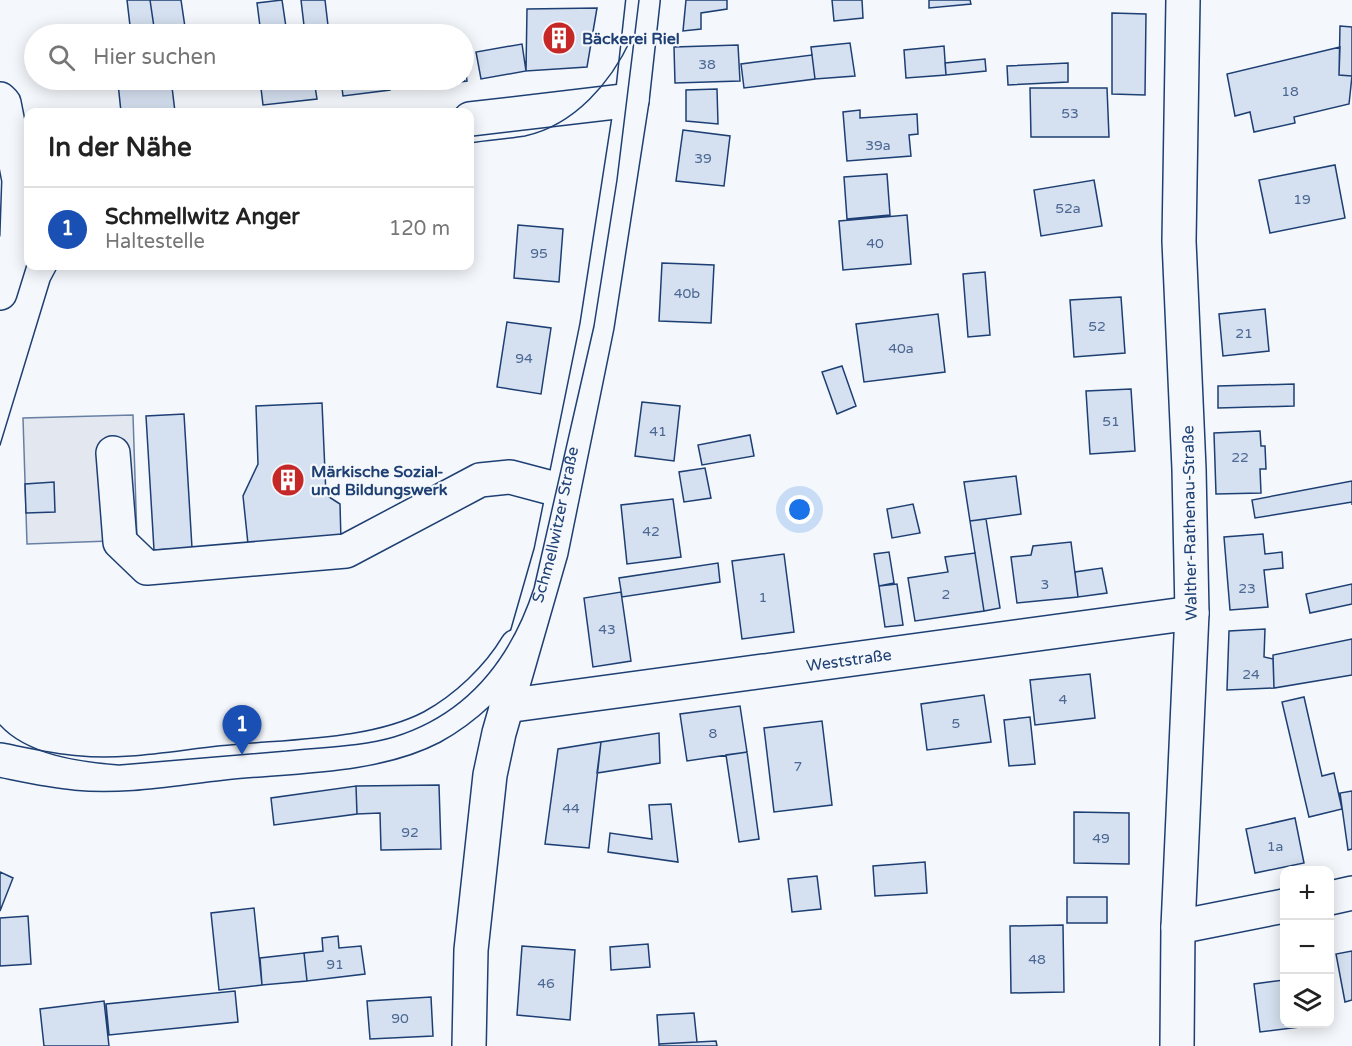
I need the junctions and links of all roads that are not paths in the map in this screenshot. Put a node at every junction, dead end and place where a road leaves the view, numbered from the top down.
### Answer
1 (643, 0) edge
2 (1183, 0) edge
3 (0, 99) edge
4 (632, 100) junction
5 (474, 119) edge
6 (16, 180) edge
7 (0, 293) edge
8 (113, 453) dead end
9 (563, 492) junction
10 (1192, 613) junction
11 (530, 624) junction
12 (507, 706) junction
13 (0, 760) edge
14 (1352, 893) edge
15 (1334, 897) edge
16 (1280, 907) edge
17 (1178, 927) junction
18 (469, 1046) edge
19 (1177, 1046) edge

1 - 4 street, Schmellwitzer Straße
2 - 10 street, Walther-Rathenau-Straße
3 - 6 street
4 - 5 street
4 - 9 street, Schmellwitzer Straße
6 - 7 street
8 - 9 street
9 - 11 street, Schmellwitzer Straße
10 - 12 street, Weststraße
10 - 17 street, Walther-Rathenau-Straße
11 - 12 street, Schmellwitzer Straße
11 - 13 street
12 - 18 street, Schmellwitzer Straße
14 - 15 street
16 - 17 street
17 - 19 street, Walther-Rathenau-Straße

